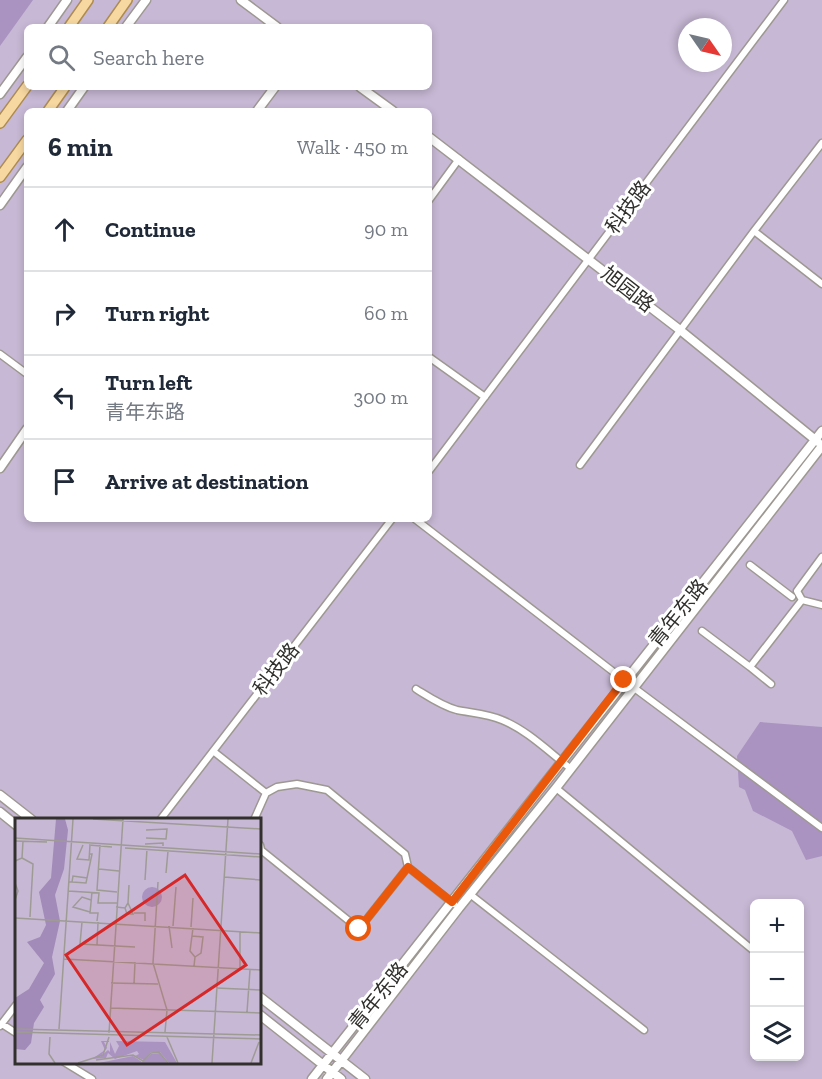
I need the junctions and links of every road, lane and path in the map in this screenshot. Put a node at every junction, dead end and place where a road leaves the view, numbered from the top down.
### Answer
1 (68, 0) edge
2 (88, 0) edge
3 (127, 0) edge
4 (146, 0) edge
5 (241, 0) edge
6 (784, 0) edge
7 (50, 24) edge
8 (71, 24) edge
9 (110, 24) edge
10 (128, 24) edge
11 (274, 24) edge
12 (24, 61) edge
13 (24, 90) edge
14 (63, 90) edge
15 (82, 90) edge
16 (273, 90) edge
17 (364, 90) edge
18 (0, 94) edge
19 (50, 108) edge
20 (69, 108) edge
21 (259, 108) edge
22 (389, 108) edge
23 (0, 123) edge
24 (432, 139) edge
25 (822, 143) edge
26 (24, 144) edge
27 (459, 159) junction
28 (24, 171) edge
29 (0, 177) edge
30 (432, 196) edge
31 (0, 205) edge
32 (754, 231) junction
33 (589, 259) junction
34 (822, 284) edge
35 (680, 330) junction
36 (0, 354) edge
37 (432, 359) edge
38 (24, 372) edge
39 (485, 397) junction
40 (822, 431) edge
41 (24, 433) edge
42 (820, 445) edge
43 (580, 465) dead end
44 (432, 467) edge
45 (0, 468) edge
46 (390, 522) edge
47 (419, 522) edge
48 (822, 557) edge
49 (750, 565) dead end
50 (797, 591) junction
51 (792, 597) junction
52 (801, 601) junction
53 (822, 605) edge
54 (702, 631) dead end
55 (750, 667) junction
56 (624, 680) junction
57 (771, 684) dead end
58 (633, 687) junction
59 (416, 689) dead end
60 (213, 751) junction
61 (561, 761) junction
62 (570, 768) junction
63 (556, 788) junction
64 (266, 793) junction
65 (0, 795) edge
66 (0, 812) edge
67 (31, 818) edge
68 (161, 818) edge
69 (254, 818) edge
70 (15, 824) edge
71 (822, 828) edge
72 (261, 850) edge
73 (408, 867) junction
74 (471, 895) junction
75 (455, 905) junction
76 (750, 948) edge
77 (261, 998) edge
78 (15, 1006) edge
79 (261, 1016) edge
80 (1, 1025) edge
81 (644, 1030) dead end
82 (15, 1032) edge
83 (332, 1053) junction
84 (341, 1060) junction
85 (67, 1064) edge
86 (323, 1064) junction
87 (330, 1076) edge
88 (92, 1079) edge
89 (312, 1079) edge
90 (341, 1079) edge
91 (365, 1079) edge

1 - 7 main road
2 - 8 main road
3 - 9 main road
4 - 10 main road
5 - 11 main road
6 - 33 street, 科技路
12 - 18 main road
13 - 23 main road
14 - 19 main road
15 - 20 main road
16 - 21 main road
17 - 22 main road
24 - 27 main road, 旭园路
25 - 32 street
26 - 29 main road
27 - 30 street
27 - 33 main road, 旭园路
28 - 31 main road
32 - 34 street
32 - 35 street
33 - 35 main road, 旭园路
33 - 39 street, 科技路
35 - 42 main road, 旭园路
35 - 43 street
36 - 38 street
37 - 39 street
39 - 44 street, 科技路
40 - 42 main road, 青年东路
41 - 45 main road
42 - 56 main road, 青年东路
42 - 58 main road, 青年东路
46 - 60 street, 科技路
47 - 56 street
48 - 50 street
49 - 51 street
50 - 51 street
50 - 52 street
51 - 52 street
52 - 53 street
52 - 55 street
54 - 55 street
55 - 57 street
56 - 58 street
56 - 61 main road, 青年东路
58 - 62 main road, 青年东路
58 - 71 street
59 - 61 street
60 - 64 street
60 - 68 street, 科技路
61 - 62 street
61 - 75 main road, 青年东路
62 - 63 main road, 青年东路
63 - 74 main road, 青年东路
63 - 76 street
64 - 69 street
64 - 73 street
65 - 67 main road
66 - 70 main road
72 - 73 street
73 - 75 street
74 - 75 main road, 青年东路
74 - 81 street
75 - 83 main road, 青年东路
75 - 84 main road, 青年东路
77 - 83 main road
78 - 80 street
79 - 86 main road
80 - 82 street
83 - 84 main road
83 - 86 main road, 青年东路
84 - 87 main road, 青年东路
84 - 91 main road
85 - 88 street
86 - 87 main road
86 - 89 main road, 青年东路
87 - 90 main road

